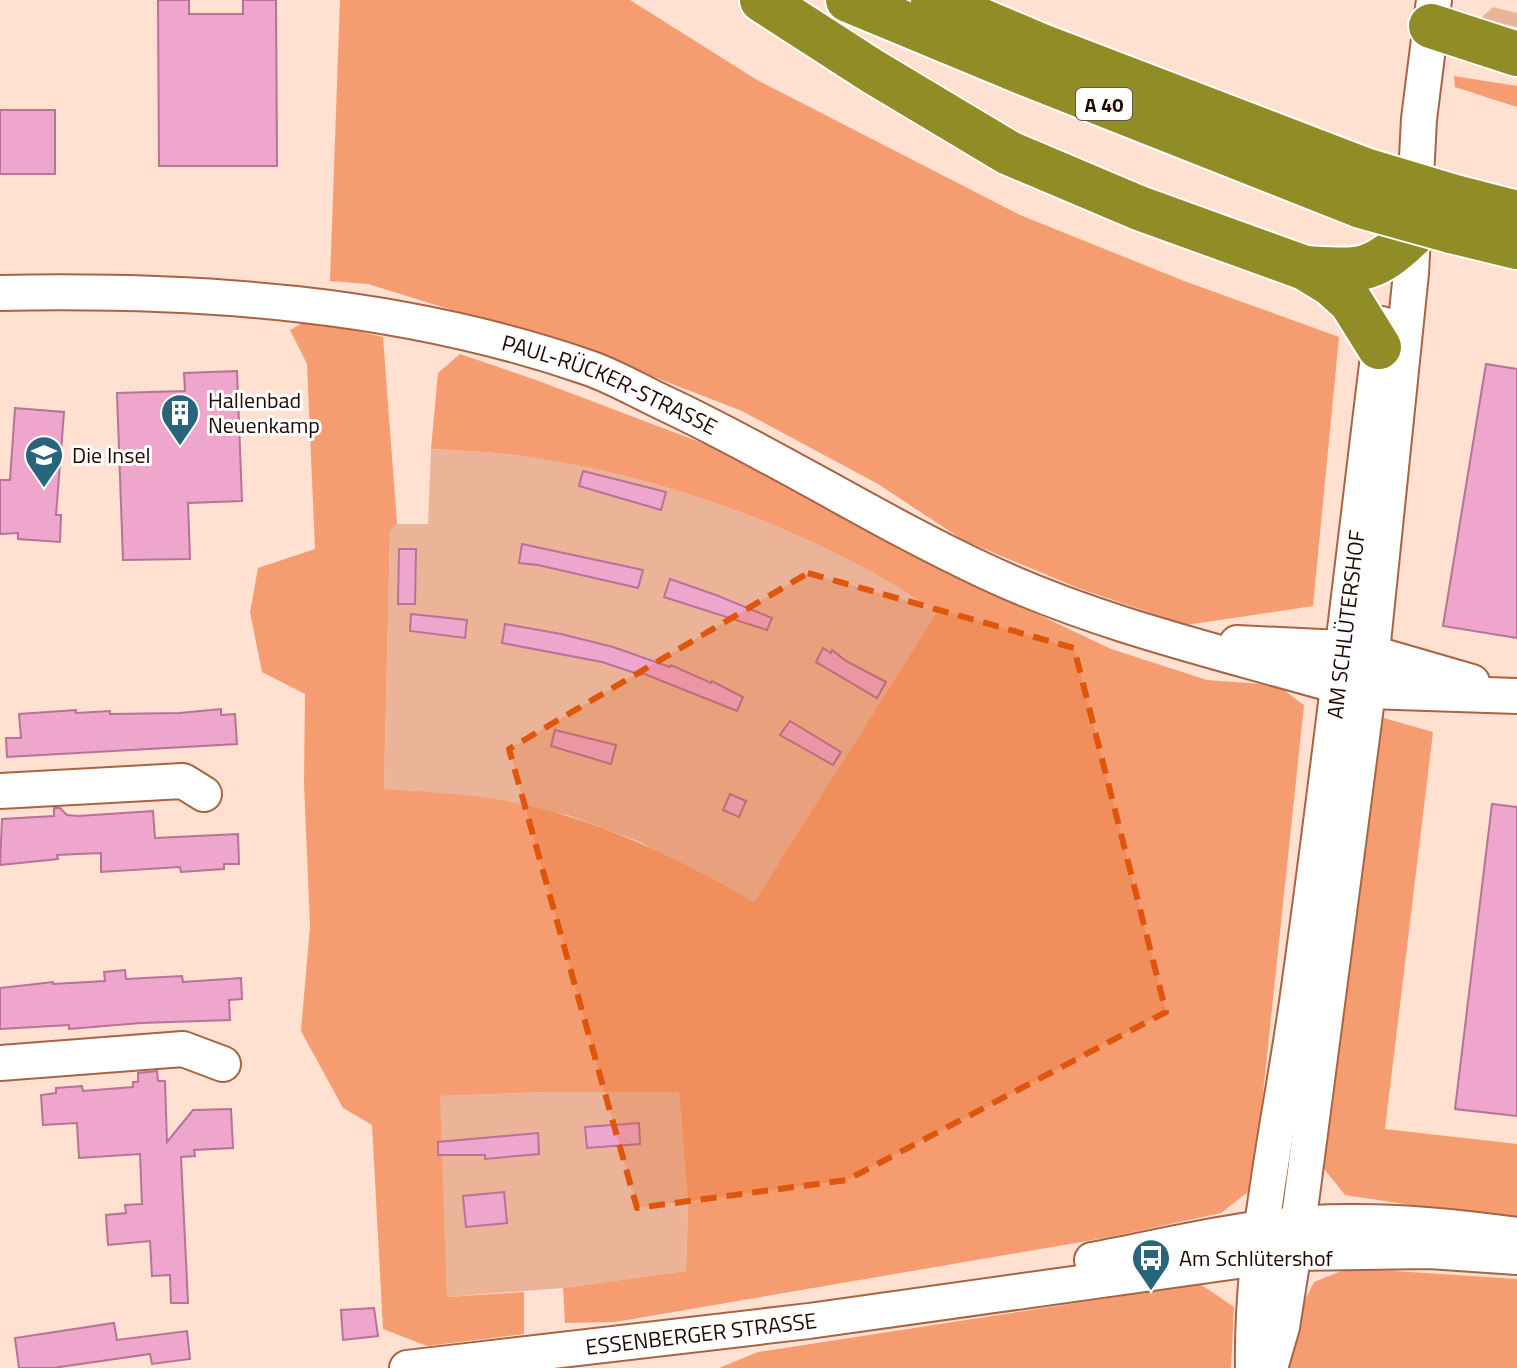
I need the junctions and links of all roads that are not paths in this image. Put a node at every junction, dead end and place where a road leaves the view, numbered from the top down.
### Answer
1 (762, 0) edge
2 (848, 0) edge
3 (933, 0) edge
4 (1430, 28) edge
5 (1516, 54) edge
6 (1363, 188) junction
7 (1517, 213) edge
8 (1427, 230) junction
9 (1517, 247) edge
10 (1305, 268) junction
11 (0, 293) edge
12 (1379, 347) junction
13 (1177, 640) junction
14 (1357, 651) junction
15 (1353, 689) junction
16 (1517, 696) edge
17 (0, 791) edge
18 (204, 794) dead end
19 (0, 1063) edge
20 (223, 1064) dead end
21 (1517, 1235) edge
22 (1296, 1239) junction
23 (1261, 1243) junction
24 (1517, 1257) edge
25 (423, 1367) edge
26 (1253, 1368) edge
27 (1270, 1368) edge

1 - 10 highway
2 - 6 highway, A 40
3 - 6 highway, A 40
4 - 5 highway
4 - 8 street, AM SCHLÜTERSHOF
6 - 8 highway, A 40, bridge
7 - 8 highway, A 40
8 - 9 highway, A 40
8 - 10 highway
8 - 12 street, AM SCHLÜTERSHOF
8 - 14 street, AM SCHLÜTERSHOF
10 - 12 highway
11 - 13 street, PAUL-RÜCKER-STRASSE
12 - 14 street, AM SCHLÜTERSHOF
13 - 14 street, PAUL-RÜCKER-STRASSE
13 - 15 street, PAUL-RÜCKER-STRASSE
14 - 15 street, AM SCHLÜTERSHOF
14 - 16 street, PAUL-RÜCKER-STRASSE
15 - 16 street, PAUL-RÜCKER-STRASSE
15 - 22 street, AM SCHLÜTERSHOF
15 - 23 street, AM SCHLÜTERSHOF
17 - 18 street
19 - 20 street
21 - 22 street, ESSENBERGER STRASSE
22 - 23 street, ESSENBERGER STRASSE
22 - 24 street, ESSENBERGER STRASSE
22 - 27 street, AM SCHLÜTERSHOF
23 - 25 street, ESSENBERGER STRASSE
23 - 26 street, AM SCHLÜTERSHOF

